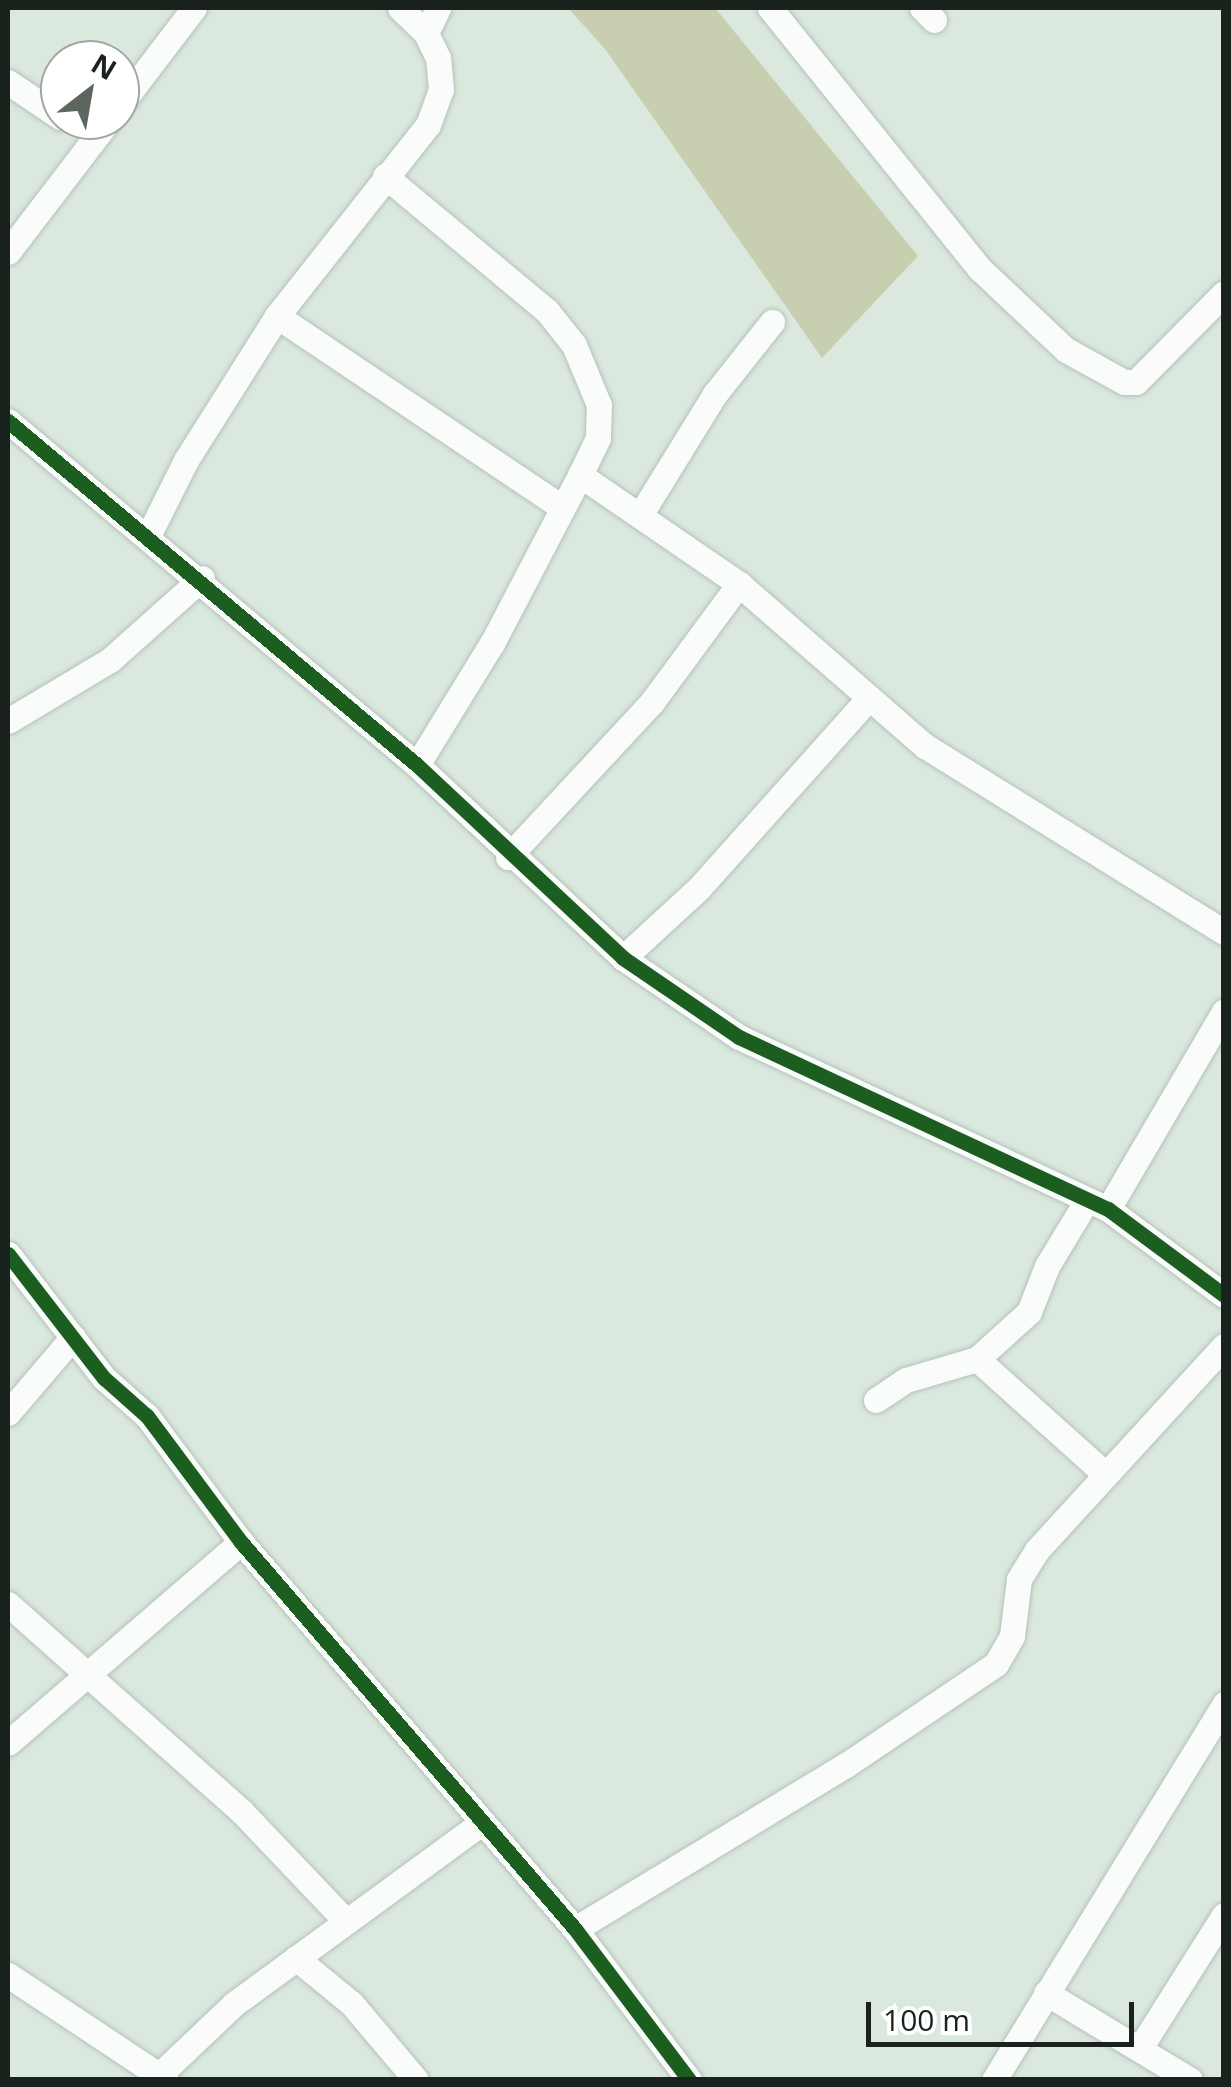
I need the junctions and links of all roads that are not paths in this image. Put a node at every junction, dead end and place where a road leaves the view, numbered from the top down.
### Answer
1 (194, 8) edge
2 (400, 8) edge
3 (438, 8) edge
4 (770, 8) edge
5 (426, 33) junction
6 (140, 79) edge
7 (8, 82) edge
8 (40, 103) edge
9 (93, 140) edge
10 (385, 176) junction
11 (8, 252) edge
12 (1224, 294) edge
13 (277, 316) junction
14 (772, 322) dead end
15 (8, 421) edge
16 (580, 475) junction
17 (561, 507) junction
18 (642, 512) junction
19 (149, 534) junction
20 (202, 578) junction
21 (739, 584) junction
22 (866, 701) junction
23 (8, 721) edge
24 (417, 765) junction
25 (508, 857) junction
26 (1224, 932) edge
27 (622, 958) junction
28 (1224, 1011) edge
29 (1098, 1204) junction
30 (8, 1254) edge
31 (1224, 1294) edge
32 (73, 1337) junction
33 (1224, 1346) edge
34 (977, 1359) junction
35 (876, 1400) dead end
36 (8, 1413) edge
37 (1105, 1474) junction
38 (242, 1542) junction
39 (8, 1604) edge
40 (85, 1678) junction
41 (1224, 1704) edge
42 (8, 1743) edge
43 (478, 1824) junction
44 (1224, 1915) edge
45 (345, 1920) junction
46 (574, 1930) junction
47 (320, 1940) junction
48 (296, 1958) junction
49 (8, 1974) edge
50 (1046, 1993) junction
51 (352, 2004) junction
52 (1148, 2062) edge
53 (159, 2078) edge
54 (416, 2080) edge
55 (689, 2080) edge
56 (994, 2080) edge
57 (1190, 2080) edge

1 - 6 street
2 - 5 street
3 - 5 street
4 - 12 street
5 - 10 street
7 - 8 street
9 - 11 street
10 - 13 street
10 - 16 street
13 - 17 street
13 - 19 street
14 - 18 street
15 - 19 street
16 - 17 street
16 - 18 street
17 - 24 street
18 - 21 street
19 - 20 street
20 - 23 street
20 - 24 street
21 - 22 street
21 - 25 street
22 - 26 street
22 - 27 street
24 - 25 street
25 - 27 street
27 - 29 street
28 - 29 street
29 - 31 street
29 - 34 street
30 - 32 street
32 - 36 street
32 - 38 street
33 - 37 street
34 - 35 street
34 - 37 street
37 - 46 street
38 - 40 street
38 - 43 street
39 - 40 street
40 - 42 street
40 - 45 street
41 - 50 street
43 - 45 street
43 - 46 street
44 - 52 street
45 - 47 street
46 - 55 street
47 - 48 street
47 - 51 street
48 - 51 street
48 - 53 street
49 - 53 street
50 - 52 street
50 - 56 street
51 - 54 street
52 - 57 street

